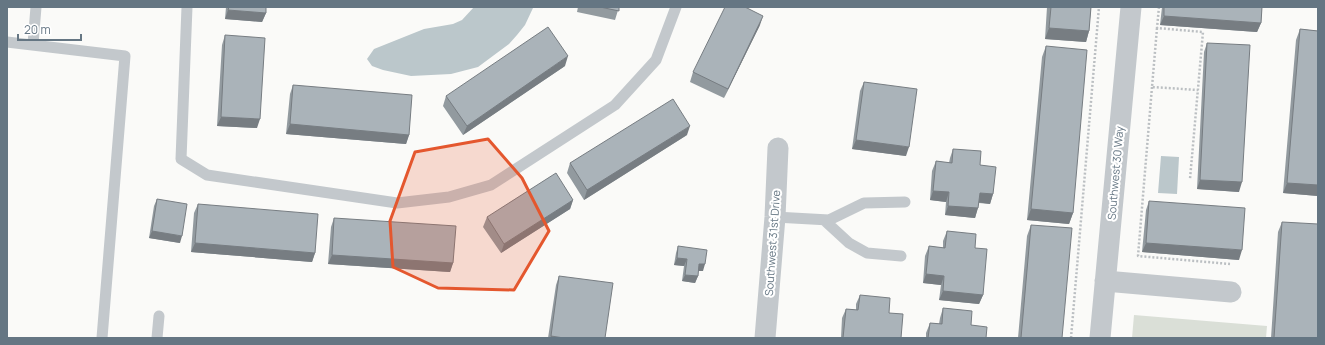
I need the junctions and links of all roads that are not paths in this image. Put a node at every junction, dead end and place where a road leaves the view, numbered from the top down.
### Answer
1 (36, 7) edge
2 (187, 7) edge
3 (676, 7) edge
4 (1131, 7) edge
5 (7, 42) edge
6 (32, 44) junction
7 (778, 148) dead end
8 (905, 202) dead end
9 (775, 217) junction
10 (824, 220) junction
11 (901, 256) dead end
12 (1105, 282) junction
13 (1231, 292) dead end
14 (159, 316) dead end
15 (102, 338) edge
16 (157, 338) edge
17 (765, 338) edge
18 (1100, 338) edge

1 - 6 lane
2 - 3 lane
4 - 12 street, Southwest 30 Way
5 - 6 lane
6 - 15 lane
7 - 9 street, Southwest 31st Drive
8 - 10 lane
9 - 10 lane
9 - 17 street, Southwest 31st Drive
10 - 11 lane
12 - 13 street
12 - 18 street, Southwest 30 Way
14 - 16 lane

